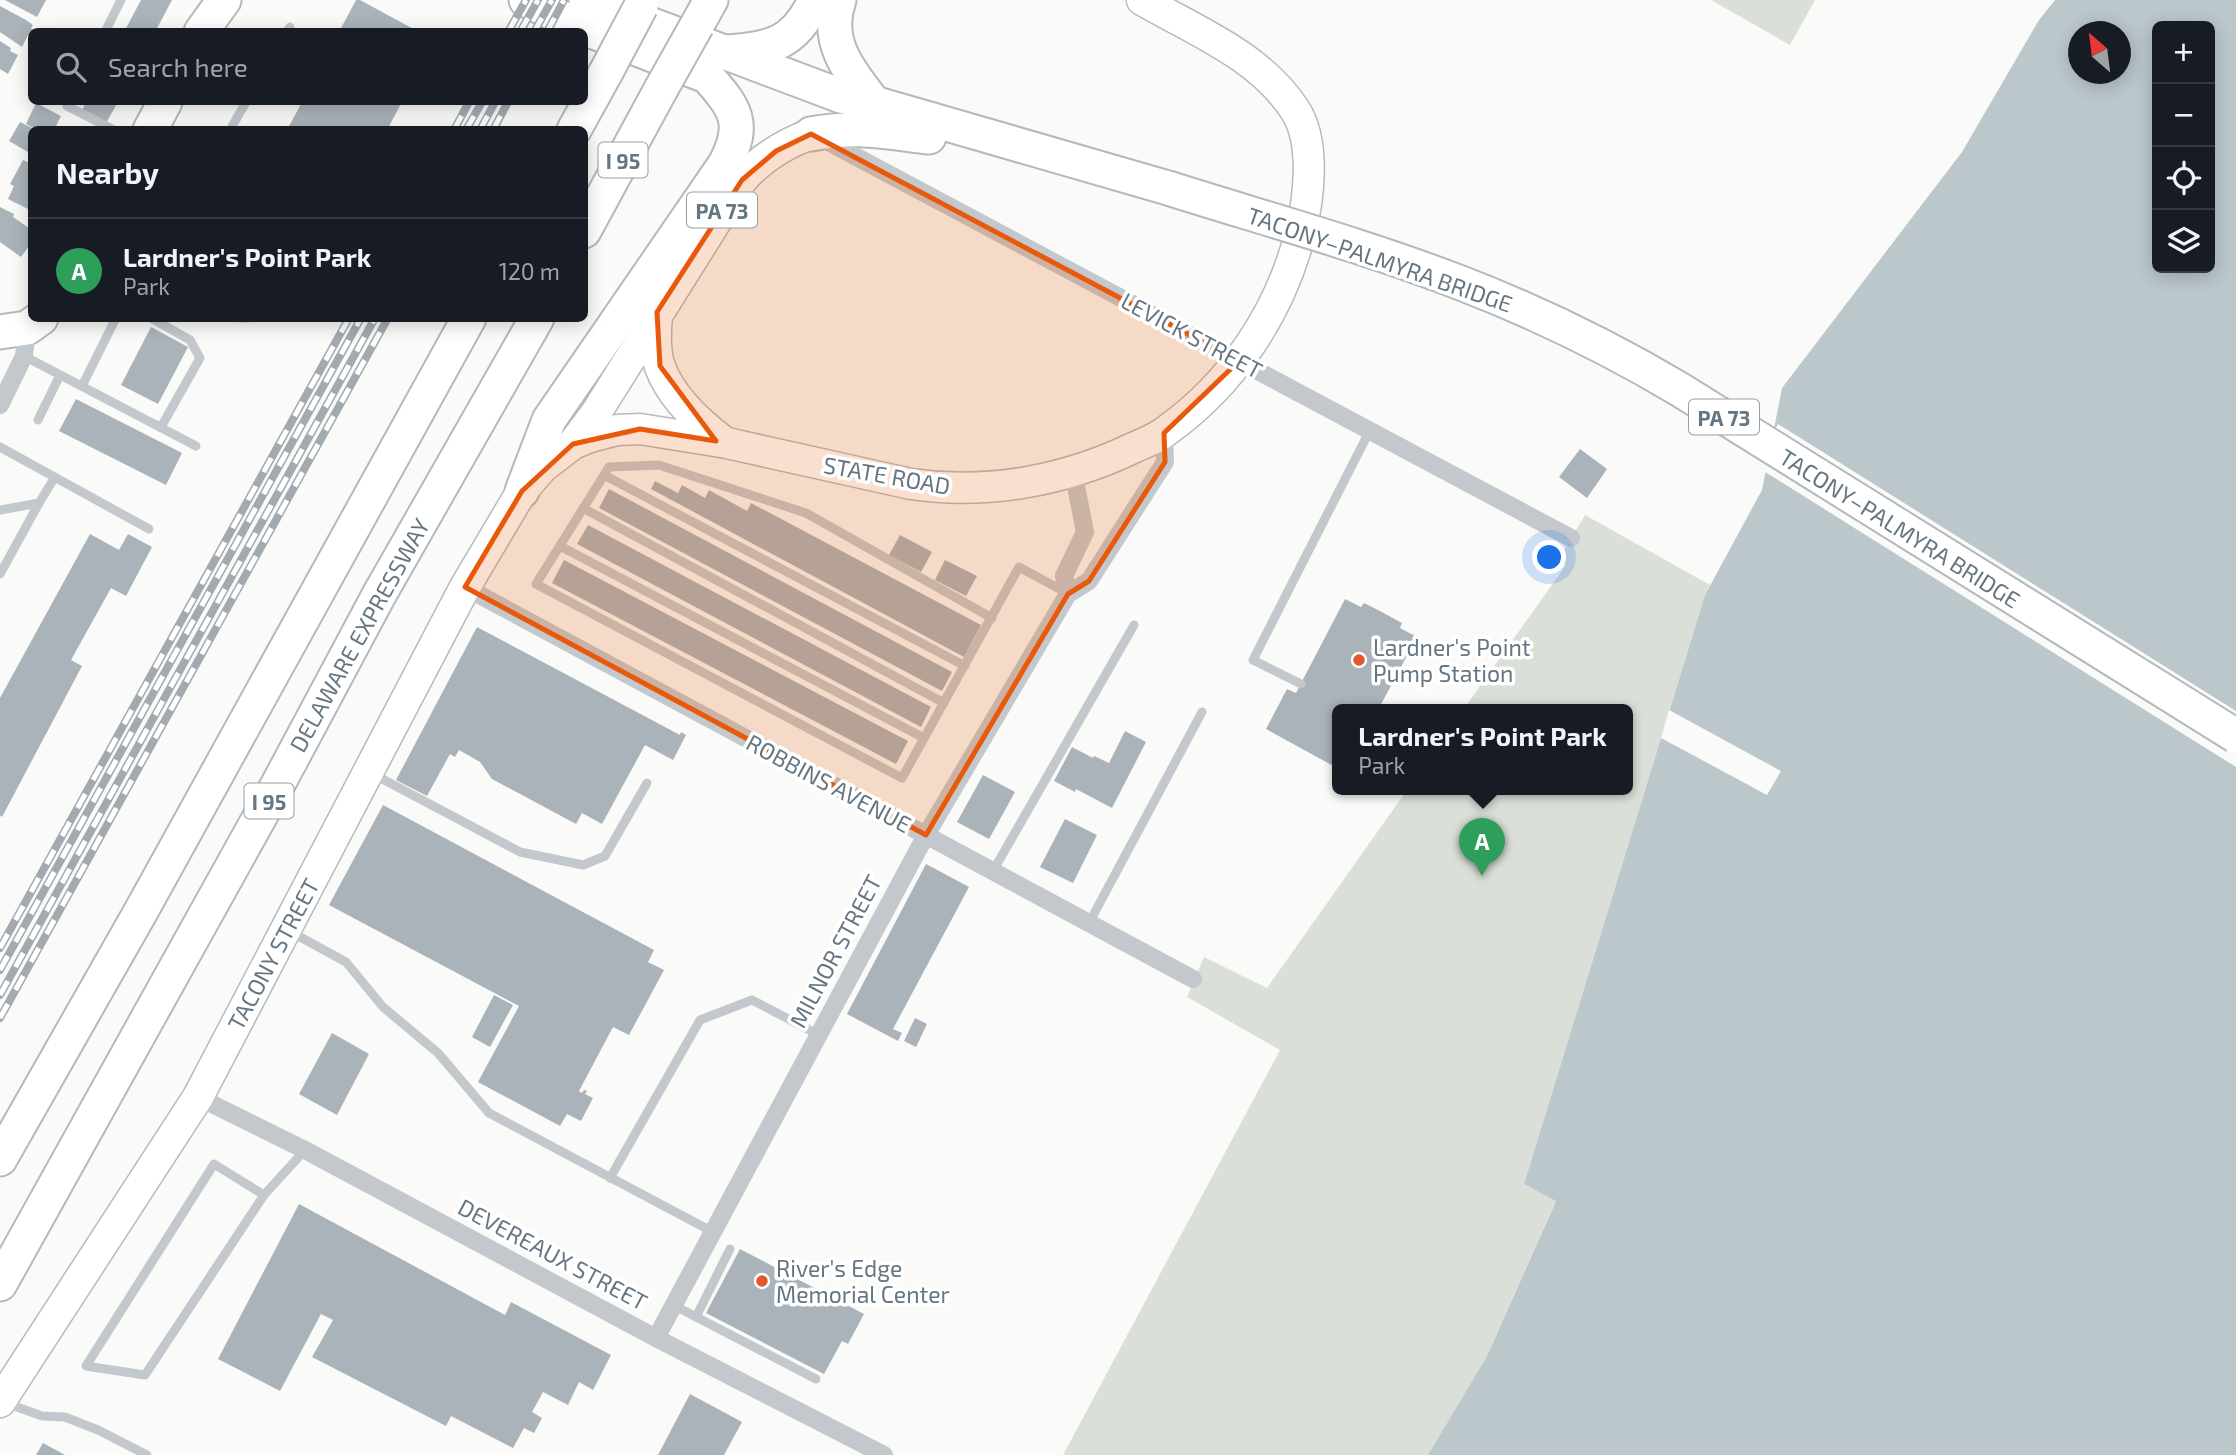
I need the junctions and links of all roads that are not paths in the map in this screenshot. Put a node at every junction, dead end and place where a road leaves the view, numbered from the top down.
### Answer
1 (121, 0) edge
2 (526, 0) edge
3 (586, 0) edge
4 (815, 0) edge
5 (839, 0) edge
6 (1142, 0) edge
7 (642, 3) edge
8 (704, 12) edge
9 (108, 28) edge
10 (584, 28) edge
11 (588, 29) edge
12 (714, 65) junction
13 (874, 103) junction
14 (68, 105) edge
15 (163, 105) edge
16 (244, 105) edge
17 (588, 105) edge
18 (588, 105) edge
19 (106, 126) edge
20 (152, 126) edge
21 (232, 126) edge
22 (576, 126) edge
23 (811, 134) junction
24 (1032, 148) junction
25 (588, 224) edge
26 (657, 312) junction
27 (114, 322) edge
28 (158, 322) edge
29 (467, 322) edge
30 (535, 322) edge
31 (23, 333) edge
32 (1239, 361) junction
33 (60, 375) junction
34 (82, 386) junction
35 (0, 405) edge
36 (38, 420) dead end
37 (161, 427) junction
38 (1370, 430) junction
39 (1164, 433) junction
40 (727, 443) junction
41 (573, 444) junction
42 (196, 446) dead end
43 (0, 447) edge
44 (1073, 471) junction
45 (604, 475) junction
46 (55, 477) junction
47 (522, 491) junction
48 (39, 503) junction
49 (583, 508) junction
50 (0, 510) edge
51 (149, 529) dead end
52 (1571, 538) dead end
53 (560, 546) junction
54 (0, 574) edge
55 (465, 587) junction
56 (1068, 594) junction
57 (992, 618) junction
58 (1134, 625) dead end
59 (965, 666) junction
60 (1301, 684) dead end
61 (944, 703) junction
62 (1202, 712) dead end
63 (2236, 736) edge
64 (925, 738) junction
65 (369, 771) junction
66 (647, 783) dead end
67 (926, 835) junction
68 (993, 871) junction
69 (1089, 923) junction
70 (286, 930) junction
71 (1193, 979) dead end
72 (818, 1035) junction
73 (198, 1097) junction
74 (305, 1150) junction
75 (0, 1159) edge
76 (610, 1178) junction
77 (264, 1195) junction
78 (713, 1232) junction
79 (730, 1249) dead end
80 (0, 1284) edge
81 (673, 1305) junction
82 (696, 1317) junction
83 (656, 1338) junction
84 (816, 1380) dead end
85 (0, 1401) edge
86 (147, 1455) edge
87 (884, 1455) edge

1 - 9 lane
2 - 10 highway
3 - 12 highway
4 - 12 highway
5 - 13 highway
6 - 32 main road, STATE ROAD
7 - 17 highway, I 95, bridge
8 - 25 highway, I 95, bridge
11 - 12 highway
12 - 13 highway, TACONY–PALMYRA BRIDGE / PA 73
12 - 47 highway
13 - 24 highway, TACONY–PALMYRA BRIDGE / PA 73
14 - 19 lane
15 - 20 highway
16 - 21 lane
18 - 22 highway, I 95, bridge
23 - 24 highway, PA 73
23 - 26 main road, PA 73
23 - 32 street, LEVICK STREET
24 - 63 highway, TACONY–PALMYRA BRIDGE / PA 73, bridge
26 - 40 main road
26 - 41 main road
27 - 34 lane
28 - 37 lane
29 - 75 highway, I 95
30 - 80 highway, DELAWARE EXPRESSWAY / I 95
31 - 33 lane
31 - 35 street
32 - 38 street, LEVICK STREET
32 - 39 main road, STATE ROAD
33 - 34 lane
33 - 36 lane
34 - 37 lane
37 - 42 lane
38 - 52 street, LEVICK STREET
38 - 60 lane
39 - 44 main road, STATE ROAD
39 - 56 street, MILNOR STREET
40 - 41 main road, STATE ROAD
40 - 44 main road, STATE ROAD
41 - 47 main road, STATE ROAD
43 - 46 lane
44 - 56 street, MILNOR STREET
45 - 49 lane
45 - 57 lane
45 - 59 lane
46 - 48 lane
46 - 51 lane
47 - 55 main road, TACONY STREET
48 - 50 lane
48 - 54 lane
49 - 53 lane
49 - 61 lane
53 - 64 lane
53 - 64 lane
55 - 65 main road, TACONY STREET
55 - 67 street, ROBBINS AVENUE
56 - 57 lane
56 - 67 street, MILNOR STREET
57 - 59 lane
58 - 68 lane
59 - 61 lane
61 - 64 lane
62 - 69 lane
65 - 66 lane
65 - 70 main road, TACONY STREET
67 - 68 street, ROBBINS AVENUE
67 - 72 street, MILNOR STREET
68 - 69 street, ROBBINS AVENUE
69 - 71 street, ROBBINS AVENUE
70 - 73 main road, TACONY STREET
70 - 76 lane
72 - 76 lane
72 - 78 street, MILNOR STREET
73 - 74 street, DEVEREAUX STREET
73 - 85 main road, TACONY STREET
74 - 77 lane
74 - 83 street, DEVEREAUX STREET
76 - 78 lane
77 - 77 lane
78 - 81 street, MILNOR STREET
79 - 82 lane
81 - 82 lane
81 - 83 street, MILNOR STREET
82 - 84 lane
83 - 87 street, DEVEREAUX STREET
85 - 86 lane

